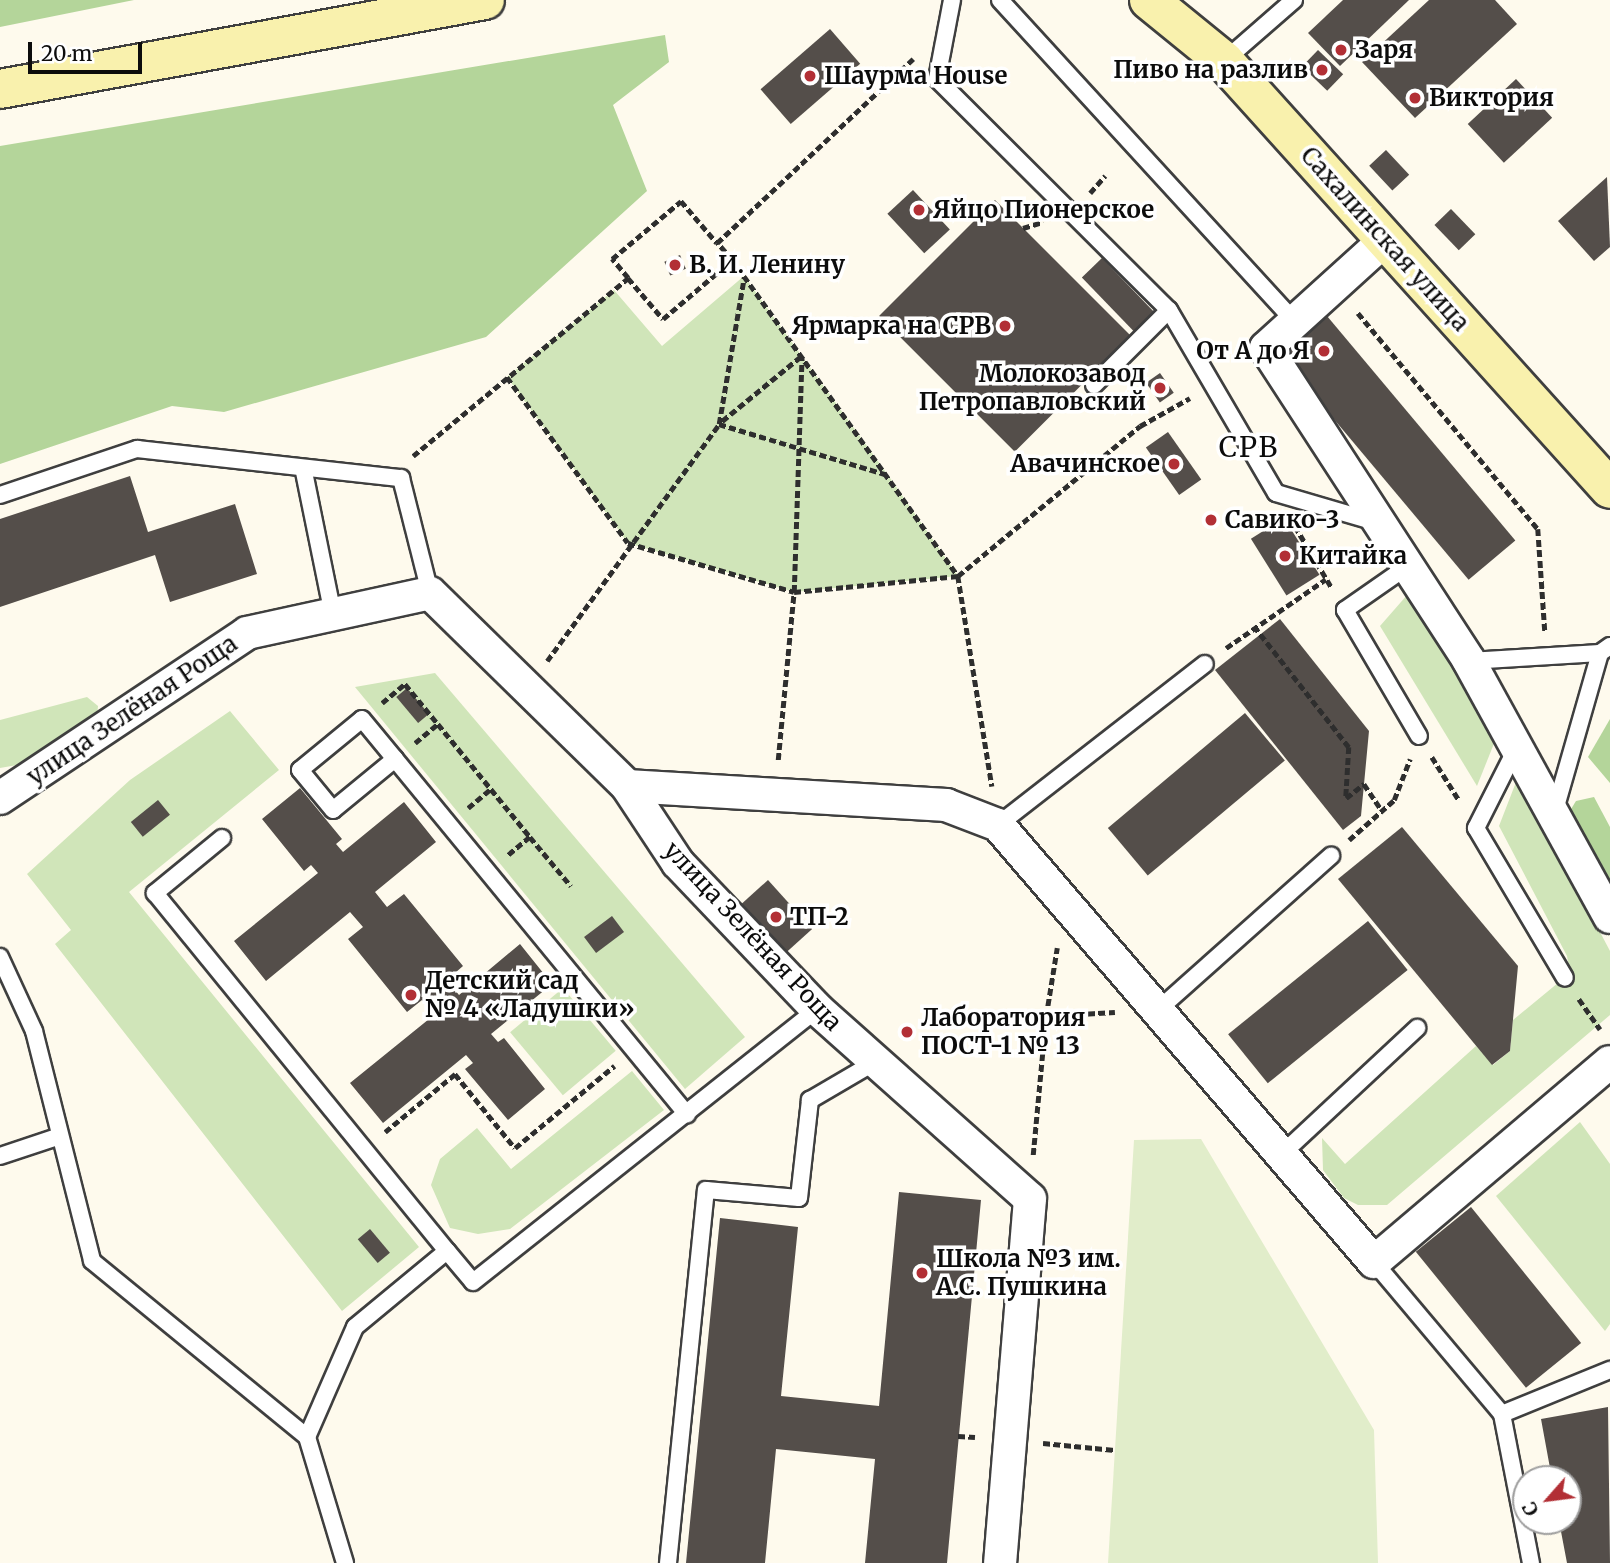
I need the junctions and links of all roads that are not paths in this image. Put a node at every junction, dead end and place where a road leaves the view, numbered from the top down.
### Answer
1 (485, 0) edge
2 (952, 0) edge
3 (1000, 0) edge
4 (1149, 0) edge
5 (1294, 0) edge
6 (1224, 61) junction
7 (0, 89) edge
8 (1386, 239) junction
9 (1169, 310) junction
10 (1295, 322) junction
11 (1094, 385) dead end
12 (303, 472) junction
13 (1610, 489) edge
14 (0, 495) edge
15 (1381, 524) junction
16 (1408, 566) junction
17 (430, 593) junction
18 (333, 615) junction
19 (1605, 650) edge
20 (1469, 661) junction
21 (1205, 664) road end
22 (1419, 736) road end
23 (1518, 745) junction
24 (395, 759) junction
25 (626, 786) junction
26 (0, 799) edge
27 (1555, 810) junction
28 (998, 825) junction
29 (222, 838) dead end
30 (1331, 856) road end
31 (1610, 917) edge
32 (0, 957) edge
33 (1565, 978) road end
34 (817, 1009) junction
35 (1158, 1010) junction
36 (1417, 1028) dead end
37 (1606, 1047) edge
38 (875, 1062) junction
39 (687, 1115) junction
40 (60, 1136) junction
41 (1282, 1154) junction
42 (0, 1156) edge
43 (447, 1251) junction
44 (1374, 1262) junction
45 (1610, 1370) edge
46 (1502, 1414) junction
47 (307, 1437) junction
48 (345, 1563) edge
49 (668, 1563) edge
50 (1000, 1563) edge
51 (1531, 1563) edge

1 - 7 street
2 - 9 lane
3 - 10 lane
4 - 6 street, Сахалинская улица
5 - 6 lane
6 - 8 street, Сахалинская улица
8 - 10 street
8 - 13 street, Сахалинская улица
9 - 11 lane
9 - 15 lane
10 - 15 street
12 - 14 lane
12 - 17 lane
12 - 18 lane
15 - 16 street
16 - 20 street
16 - 22 lane
17 - 18 street, улица Зелёная Роща
17 - 25 street, улица Зелёная Роща
18 - 26 street, улица Зелёная Роща
19 - 20 lane
19 - 27 lane
20 - 23 street
21 - 28 lane
23 - 27 street
23 - 33 lane
24 - 24 lane
24 - 39 lane
25 - 28 street
25 - 34 street, улица Зелёная Роща
27 - 31 street
28 - 35 street
29 - 43 lane
30 - 35 lane
32 - 40 lane
34 - 38 street, улица Зелёная Роща
34 - 39 lane
35 - 41 street
36 - 41 lane
37 - 44 street
38 - 49 lane
38 - 50 street, улица Зелёная Роща
39 - 43 lane
40 - 42 lane
40 - 47 lane
41 - 44 street
43 - 47 lane
44 - 46 lane
45 - 46 lane
46 - 51 lane
47 - 48 lane

